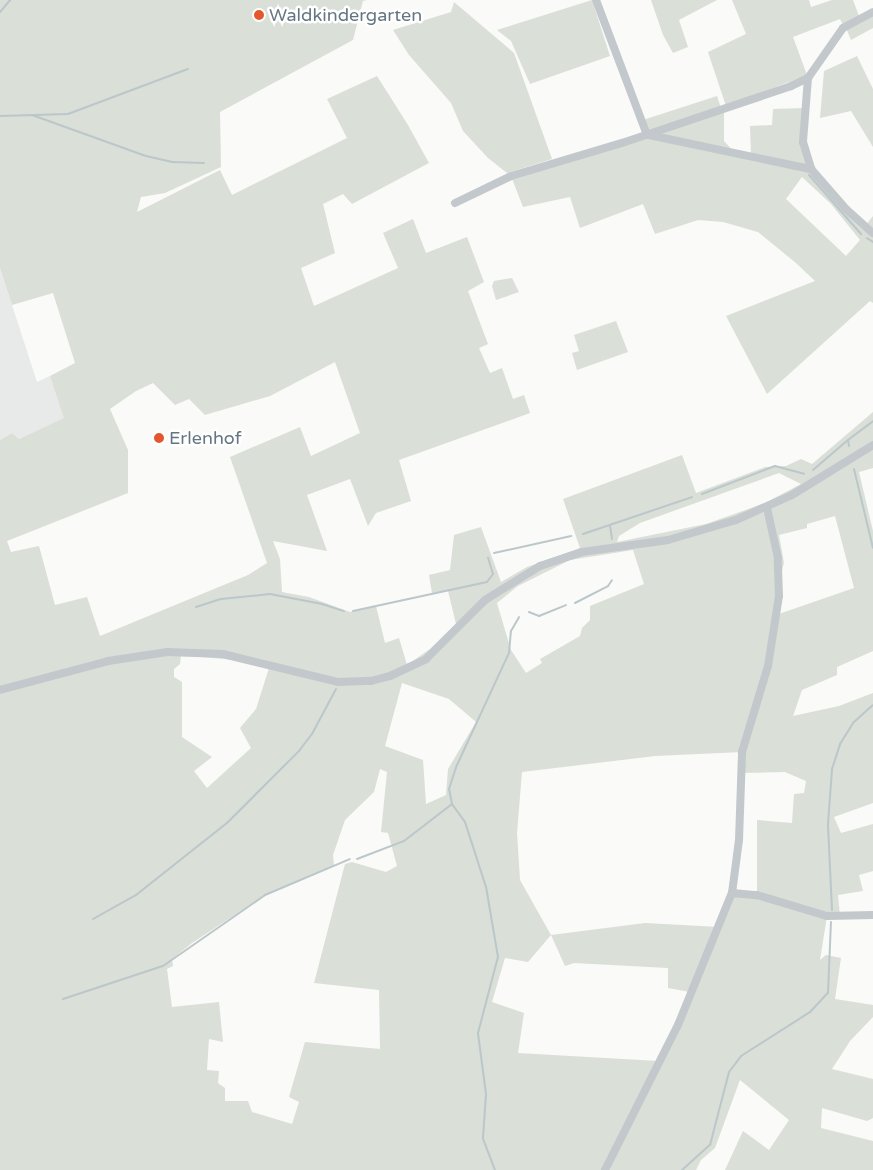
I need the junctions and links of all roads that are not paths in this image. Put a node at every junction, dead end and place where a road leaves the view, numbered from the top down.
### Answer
1 (596, 0) edge
2 (873, 12) edge
3 (808, 78) junction
4 (647, 135) junction
5 (810, 169) junction
6 (454, 203) dead end
7 (873, 233) edge
8 (873, 445) edge
9 (767, 508) junction
10 (0, 690) edge
11 (732, 893) junction
12 (873, 915) edge
13 (605, 1170) edge

1 - 4 street
2 - 3 street
3 - 4 street
3 - 5 street
4 - 5 street
4 - 6 street
5 - 7 street
8 - 9 street
9 - 10 street
9 - 11 street
11 - 12 street
11 - 13 street

